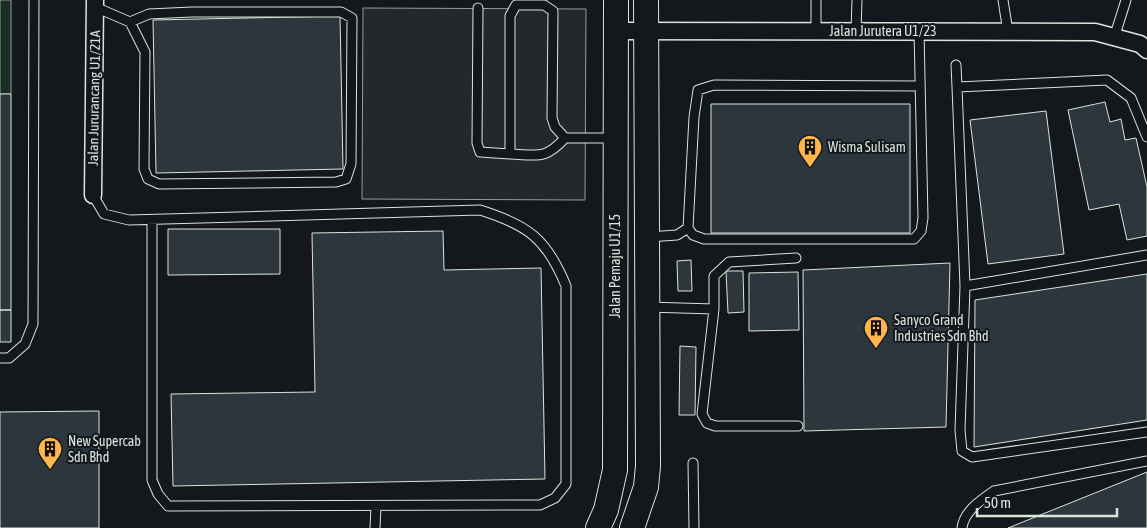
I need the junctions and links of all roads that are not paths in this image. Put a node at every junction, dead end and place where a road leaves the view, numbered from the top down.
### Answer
1 (34, 0) edge
2 (616, 0) edge
3 (646, 0) edge
4 (816, 0) edge
5 (857, 0) edge
6 (1003, 0) edge
7 (1126, 0) edge
8 (95, 3) edge
9 (478, 8) dead end
10 (130, 22) junction
11 (615, 31) junction
12 (646, 31) junction
13 (816, 31) junction
14 (856, 31) junction
15 (919, 31) junction
16 (1008, 32) junction
17 (1114, 38) junction
18 (1147, 50) edge
19 (956, 65) dead end
20 (920, 86) junction
21 (957, 87) junction
22 (1147, 137) edge
23 (565, 138) junction
24 (615, 138) junction
25 (510, 154) junction
26 (93, 196) joint
27 (152, 220) junction
28 (688, 228) junction
29 (647, 237) junction
30 (1147, 255) edge
31 (796, 258) dead end
32 (964, 286) junction
33 (647, 308) junction
34 (714, 309) junction
35 (0, 358) edge
36 (798, 426) dead end
37 (1147, 432) edge
38 (1147, 461) edge
39 (693, 464) dead end
40 (376, 506) junction
41 (375, 528) edge
42 (598, 528) edge
43 (632, 528) edge
44 (694, 528) edge
45 (962, 528) edge

1 - 35 lane
2 - 11 street, Jalan Pemaju U1/15
3 - 12 street
4 - 13 lane
5 - 14 lane
6 - 16 lane
7 - 17 lane
8 - 10 lane
8 - 26 street, Jalan Jururancang U1/21A
9 - 25 lane
10 - 10 lane
11 - 12 street, Jalan Jurutera U1/23
11 - 24 street, Jalan Pemaju U1/15
12 - 13 street, Jalan Jurutera U1/23
12 - 29 street
13 - 14 street, Jalan Jurutera U1/23
14 - 15 street, Jalan Jurutera U1/23
15 - 16 street, Jalan Jurutera U1/23
15 - 20 lane
16 - 17 street, Jalan Jurutera U1/23
17 - 18 street, Jalan Jurutera U1/23
19 - 21 lane
20 - 28 lane
20 - 28 lane
21 - 22 lane
21 - 32 lane
23 - 24 lane
23 - 25 lane
23 - 25 lane
24 - 42 street, Jalan Pemaju U1/15
26 - 27 lane
27 - 40 lane
27 - 40 lane
28 - 29 lane
29 - 33 street
30 - 32 lane
31 - 34 lane
32 - 37 lane
33 - 34 lane
33 - 43 street
34 - 36 lane
38 - 45 lane
39 - 44 lane
40 - 41 lane

